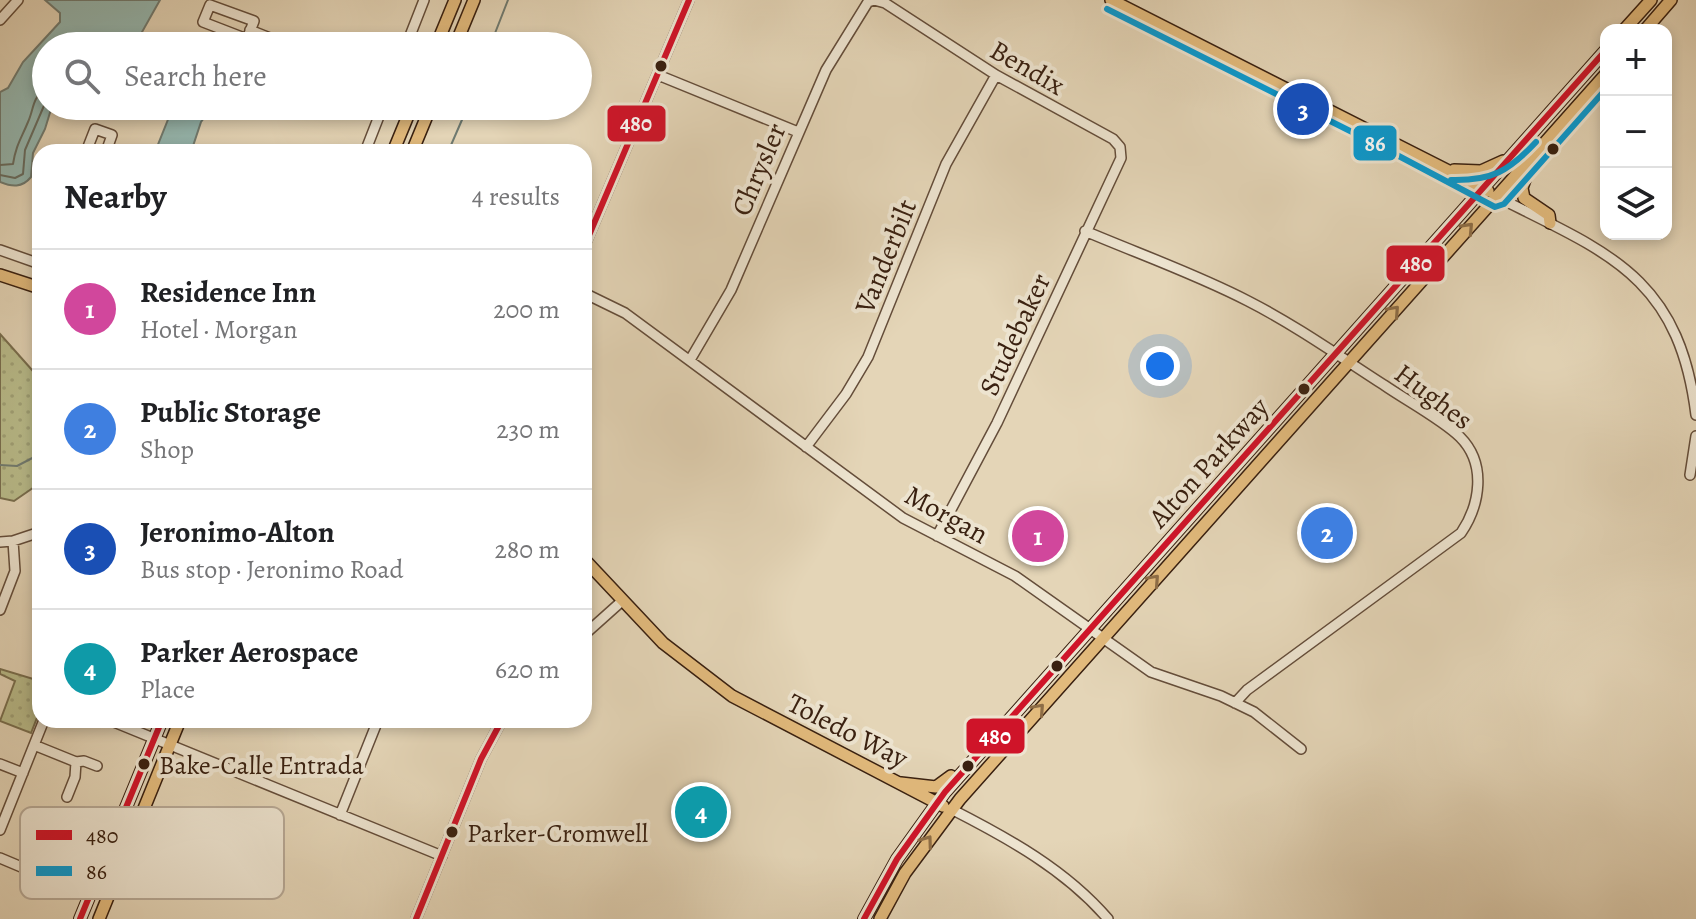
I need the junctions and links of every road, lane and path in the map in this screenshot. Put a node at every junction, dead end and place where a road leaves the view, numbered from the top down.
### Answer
1 (18, 0) edge
2 (424, 0) edge
3 (455, 0) edge
4 (474, 0) edge
5 (689, 0) edge
6 (874, 0) edge
7 (1111, 0) edge
8 (1650, 1) edge
9 (1668, 4) edge
10 (0, 20) edge
11 (1629, 24) edge
12 (1650, 24) edge
13 (250, 30) joint
14 (229, 32) edge
15 (255, 32) edge
16 (411, 32) edge
17 (442, 32) edge
18 (461, 32) edge
19 (1600, 57) edge
20 (658, 75) junction
21 (996, 75) junction
22 (1600, 81) edge
23 (378, 120) edge
24 (406, 120) edge
25 (425, 120) edge
26 (798, 132) junction
27 (89, 144) edge
28 (109, 144) edge
29 (368, 144) edge
30 (396, 144) edge
31 (415, 144) edge
32 (1120, 147) joint
33 (1510, 157) junction
34 (1524, 167) junction
35 (1449, 170) junction
36 (1483, 187) junction
37 (1497, 197) junction
38 (1550, 223) junction
39 (592, 228) edge
40 (1085, 231) junction
41 (0, 250) edge
42 (32, 261) edge
43 (0, 275) edge
44 (32, 285) edge
45 (592, 297) edge
46 (1336, 354) junction
47 (690, 360) junction
48 (1348, 362) junction
49 (1696, 415) edge
50 (1696, 436) edge
51 (806, 447) junction
52 (1690, 475) dead end
53 (32, 535) edge
54 (937, 536) junction
55 (13, 541) junction
56 (0, 542) edge
57 (592, 568) edge
58 (622, 601) junction
59 (0, 610) edge
60 (592, 628) edge
61 (1090, 629) junction
62 (1102, 638) junction
63 (1235, 703) junction
64 (41, 728) edge
65 (128, 728) edge
66 (159, 728) edge
67 (177, 728) edge
68 (375, 728) edge
69 (498, 728) edge
70 (154, 739) junction
71 (34, 745) junction
72 (170, 745) junction
73 (985, 748) junction
74 (1301, 749) dead end
75 (76, 762) junction
76 (0, 764) edge
77 (97, 766) dead end
78 (23, 773) junction
79 (899, 784) junction
80 (67, 797) dead end
81 (937, 803) junction
82 (126, 807) edge
83 (145, 807) edge
84 (951, 809) junction
85 (340, 815) junction
86 (0, 830) edge
87 (442, 856) junction
88 (0, 858) edge
89 (20, 866) edge
90 (88, 899) edge
91 (107, 899) edge
92 (80, 919) edge
93 (99, 919) edge
94 (416, 919) edge
95 (864, 919) edge
96 (880, 919) edge
97 (1108, 919) edge

1 - 10 street
2 - 16 street
3 - 17 main road
4 - 18 main road
5 - 20 street
6 - 21 street, Bendix
6 - 26 street, Chrysler
7 - 35 main road
8 - 11 main road
9 - 12 main road
13 - 14 street
13 - 15 street
19 - 33 main road, Alton Parkway
20 - 26 street
20 - 39 street
21 - 32 street, Bendix
21 - 51 street, Vanderbilt
22 - 34 main road, Alton Parkway
23 - 29 street
24 - 30 main road
25 - 31 main road
26 - 47 street, Chrysler
27 - 28 street
32 - 40 street, Studebaker
33 - 35 main road
33 - 36 main road, Alton Parkway
34 - 37 main road, Alton Parkway
34 - 38 main road
35 - 36 main road
36 - 37 main road
36 - 46 main road, Alton Parkway
37 - 38 street
48 -> 37 main road, Alton Parkway
38 - 49 street
40 - 46 street, Hughes
40 - 54 street, Studebaker
41 - 42 street
43 - 44 main road
45 - 47 street, Morgan
46 - 48 street, Hughes
46 - 61 main road, Alton Parkway
47 - 51 street, Morgan
62 -> 48 main road, Alton Parkway
48 - 63 street, Hughes
50 - 52 street
51 - 54 street, Morgan
53 - 55 street
54 - 61 street, Morgan
55 - 56 street
55 - 59 street
57 - 58 main road, Toledo Way
58 - 60 street
58 - 79 main road, Toledo Way
61 - 62 street, Morgan
61 - 73 main road, Alton Parkway
62 - 63 street, Morgan
84 -> 62 main road, Alton Parkway
63 - 74 street, Morgan
64 - 71 street
65 - 70 street
66 - 70 main road
67 - 72 main road
68 - 85 street
69 - 87 street
70 - 72 street
70 - 82 main road
71 - 75 street
71 - 78 street
72 - 83 main road
72 - 85 street
73 - 79 main road
73 - 81 main road, Alton Parkway
75 - 77 street
75 - 80 street
76 - 78 street
78 - 86 street
79 - 81 main road, Toledo Way
81 - 84 main road, Toledo Way
81 - 95 main road, Alton Parkway
96 -> 84 main road, Alton Parkway
84 - 97 street, Toledo Way
85 - 87 street
87 - 94 street
88 - 89 street
90 - 92 main road
91 - 93 main road

